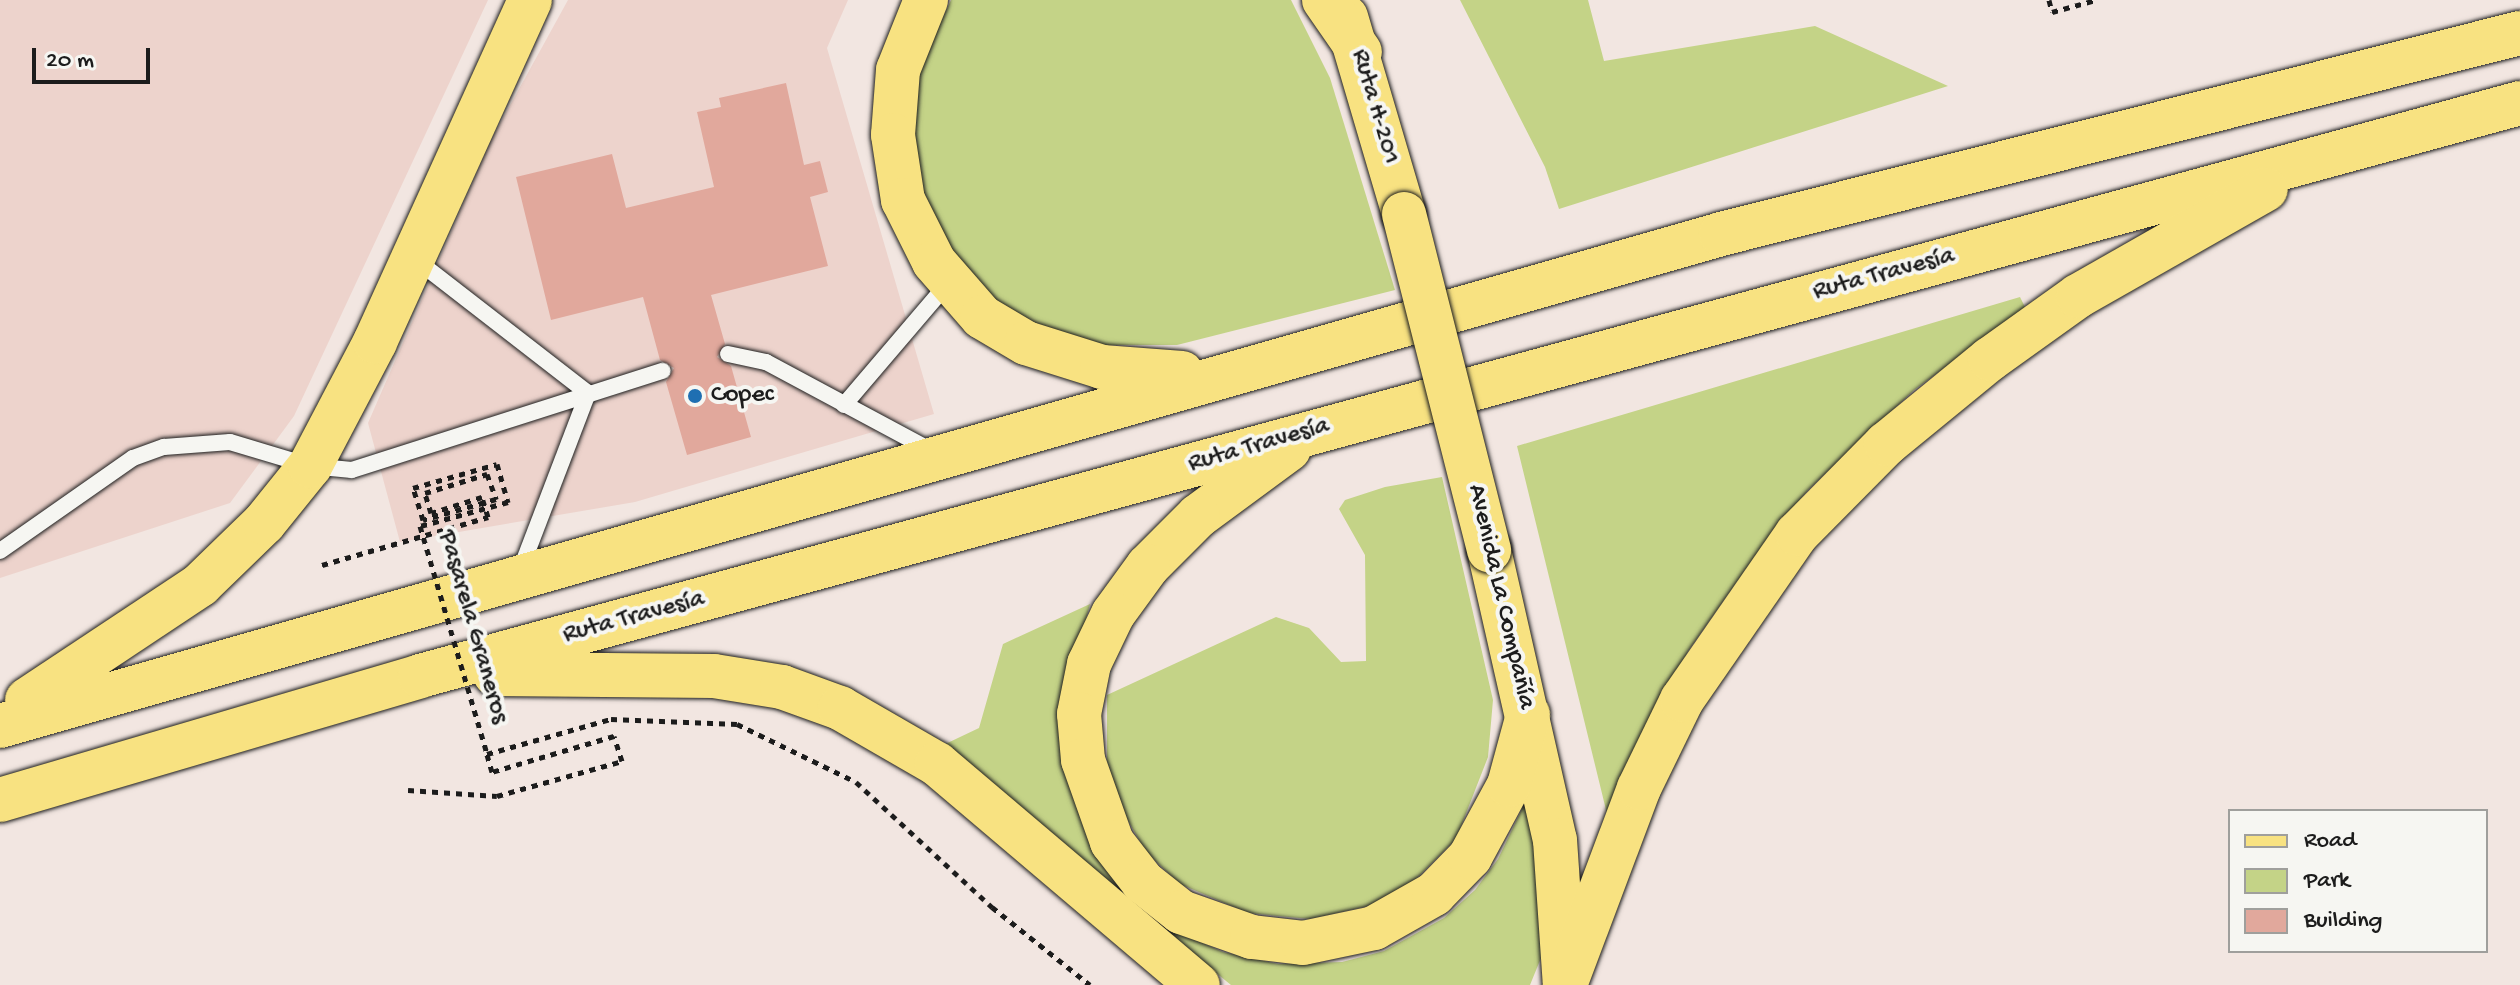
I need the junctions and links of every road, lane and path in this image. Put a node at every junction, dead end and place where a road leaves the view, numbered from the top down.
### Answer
1 (530, 0) edge
2 (926, 0) edge
3 (1324, 0) edge
4 (1339, 0) edge
5 (2049, 0) edge
6 (2096, 0) edge
7 (2520, 33) edge
8 (1360, 52) junction
9 (2520, 103) edge
10 (2332, 153) junction
11 (1404, 214) joint
12 (413, 258) junction
13 (949, 282) junction
14 (728, 354) dead end
15 (1240, 367) junction
16 (663, 371) dead end
17 (588, 393) junction
18 (844, 405) junction
19 (1315, 431) junction
20 (941, 455) junction
21 (310, 466) junction
22 (0, 551) edge
23 (322, 565) dead end
24 (519, 575) junction
25 (420, 676) junction
26 (0, 715) edge
27 (1528, 715) junction
28 (0, 726) edge
29 (487, 754) junction
30 (408, 790) dead end
31 (0, 800) edge
32 (1090, 985) edge
33 (1198, 985) edge
34 (1565, 985) edge

1 - 12 main road
2 - 13 main road
3 - 8 main road
4 - 8 main road, Ruta H-201
5 - 6 path
7 - 15 main road
8 - 11 main road, Ruta H-201
9 - 10 main road, Ruta Travesía
10 - 19 main road, Ruta Travesía
10 - 34 main road
11 - 27 main road, Avenida La Compañía, bridge
12 - 17 lane
12 - 21 main road
13 - 15 main road
13 - 18 lane
14 - 18 lane
15 - 20 main road
16 - 17 lane
17 - 21 lane
17 - 24 lane
18 - 20 lane
19 - 25 main road, Ruta Travesía
19 - 27 main road
20 - 24 main road
21 - 22 lane
21 - 26 main road
23 - 29 path, Pasarela Graneros, bridge
24 - 28 main road
25 - 31 main road, Ruta Travesía
25 - 33 main road
27 - 34 main road, Avenida La Compañía
29 - 30 path
29 - 32 path, Pasarela Graneros, bridge

